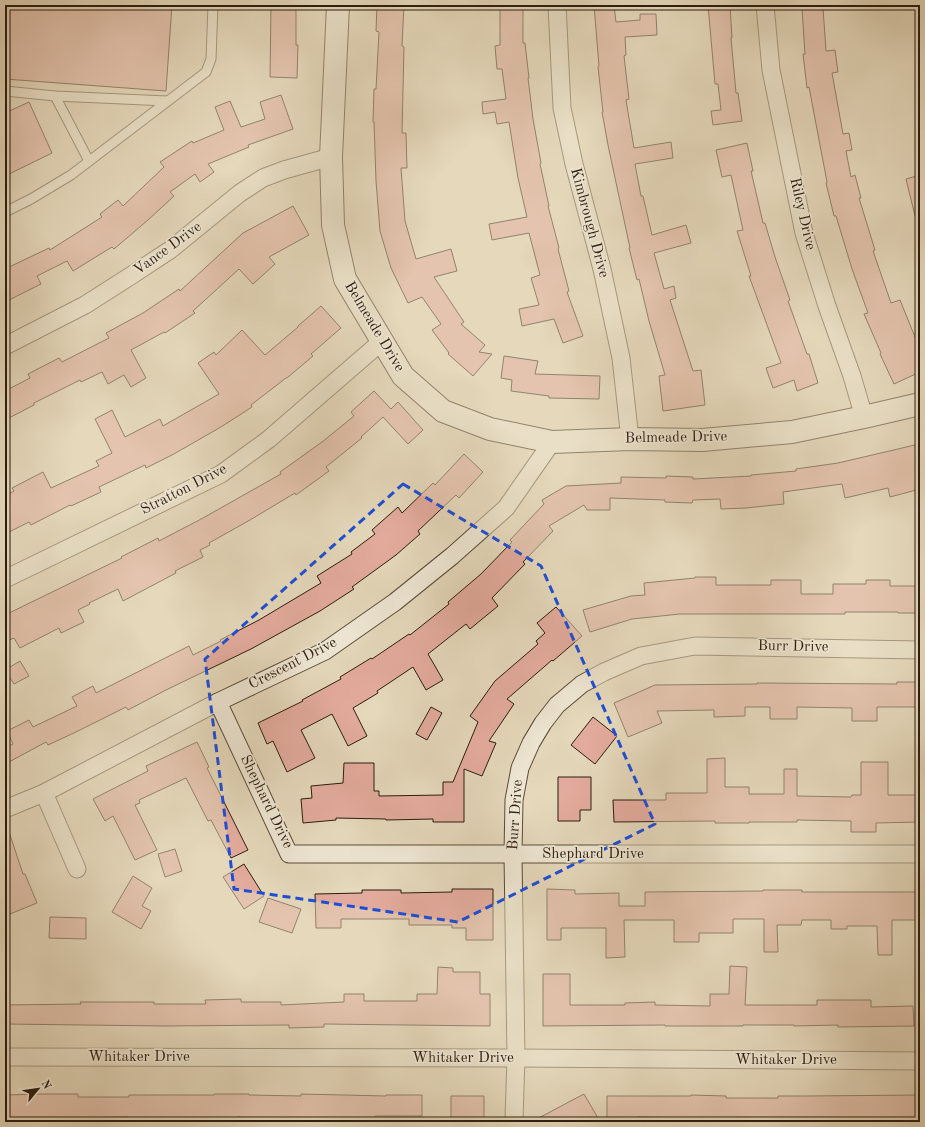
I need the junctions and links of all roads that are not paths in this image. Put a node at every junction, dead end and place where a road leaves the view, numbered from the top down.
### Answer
1 (213, 5) edge
2 (338, 5) edge
3 (557, 5) edge
4 (765, 5) edge
5 (5, 91) edge
6 (55, 96) junction
7 (168, 102) junction
8 (331, 157) junction
9 (89, 161) junction
10 (5, 212) edge
11 (382, 342) junction
12 (5, 346) edge
13 (920, 404) edge
14 (864, 417) junction
15 (630, 439) junction
16 (552, 442) junction
17 (5, 579) edge
18 (920, 650) edge
19 (218, 702) junction
20 (44, 793) junction
21 (5, 810) edge
22 (513, 854) junction
23 (920, 854) edge
24 (76, 869) dead end
25 (5, 1057) edge
26 (516, 1058) junction
27 (920, 1061) edge
28 (513, 1122) edge

1 - 7 lane
2 - 8 street, Belmeade Drive
3 - 15 street, Kimbrough Drive
4 - 14 street, Riley Drive
5 - 6 lane
6 - 7 lane
6 - 9 lane
7 - 9 lane
8 - 11 street, Belmeade Drive
8 - 12 street, Vance Drive
9 - 10 lane
11 - 16 street, Belmeade Drive
11 - 17 street, Stratton Drive
13 - 14 street, Belmeade Drive
14 - 15 street, Belmeade Drive
15 - 16 street, Belmeade Drive
16 - 19 street, Crescent Drive
18 - 22 street, Burr Drive
19 - 20 street, Crescent Drive
19 - 22 street, Shephard Drive
20 - 21 street, Crescent Drive
20 - 24 street
22 - 23 street, Shephard Drive
22 - 26 street, Burr Drive
25 - 26 street, Whitaker Drive
26 - 27 street, Whitaker Drive
26 - 28 street, Burr Drive

